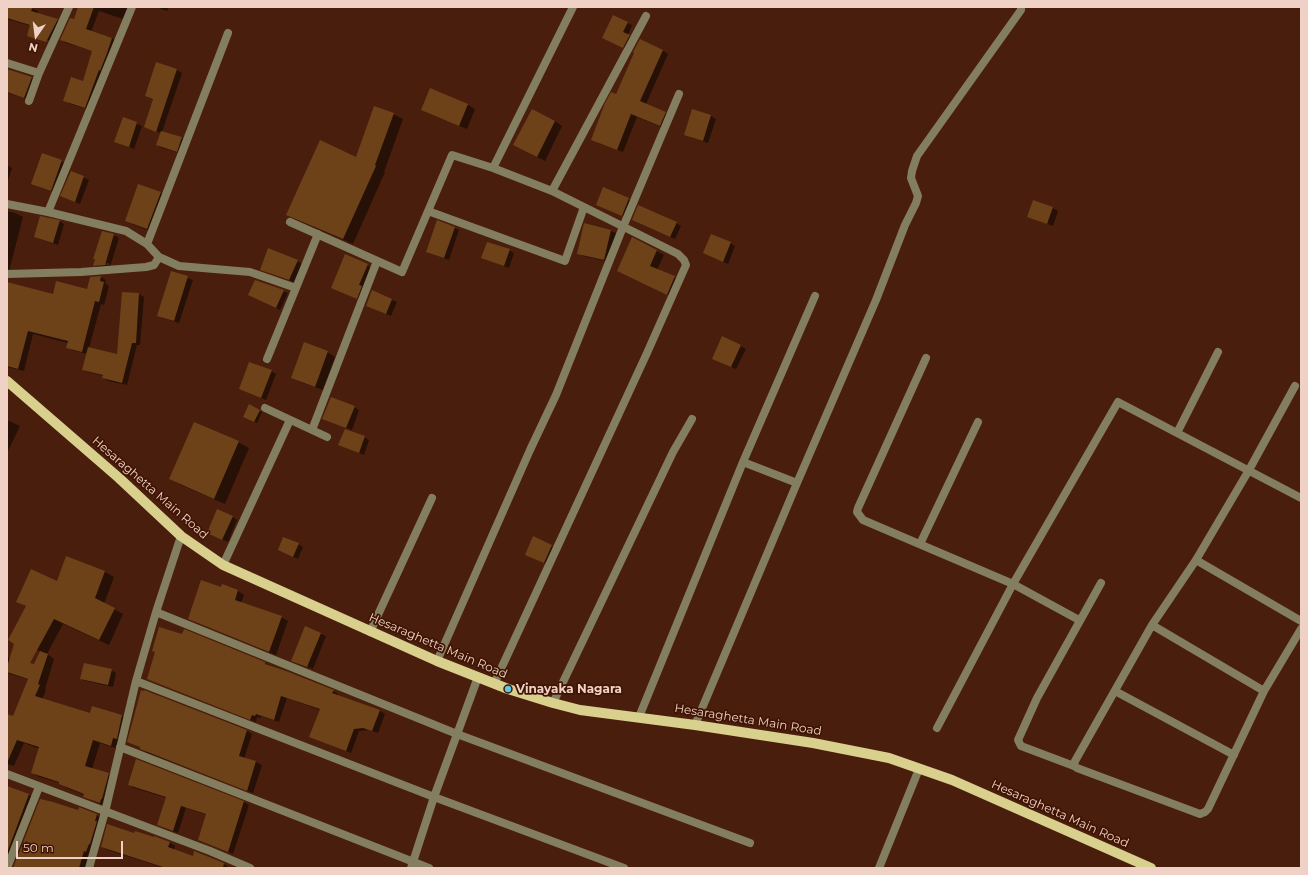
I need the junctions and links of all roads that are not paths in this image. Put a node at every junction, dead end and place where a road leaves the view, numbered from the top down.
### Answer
1 (69, 7) edge
2 (132, 7) edge
3 (573, 7) edge
4 (1021, 7) edge
5 (646, 16) dead end
6 (228, 33) dead end
7 (7, 63) edge
8 (39, 73) junction
9 (679, 94) dead end
10 (29, 101) dead end
11 (493, 168) junction
12 (552, 191) junction
13 (7, 204) edge
14 (584, 207) junction
15 (428, 211) junction
16 (48, 212) junction
17 (290, 222) dead end
18 (623, 227) junction
19 (318, 234) junction
20 (148, 244) junction
21 (160, 257) junction
22 (377, 261) junction
23 (7, 274) edge
24 (296, 288) junction
25 (815, 296) dead end
26 (1218, 352) dead end
27 (926, 358) dead end
28 (267, 359) dead end
29 (7, 382) edge
30 (1294, 386) dead end
31 (265, 408) dead end
32 (692, 419) dead end
33 (290, 420) junction
34 (978, 422) dead end
35 (312, 430) junction
36 (1178, 433) junction
37 (326, 437) dead end
38 (743, 462) junction
39 (1249, 470) junction
40 (797, 483) junction
41 (432, 498) dead end
42 (1301, 498) edge
43 (181, 536) junction
44 (920, 544) junction
45 (1196, 560) junction
46 (223, 565) junction
47 (1101, 583) dead end
48 (1013, 584) junction
49 (156, 612) junction
50 (1079, 620) junction
51 (1301, 621) edge
52 (1152, 625) junction
53 (1301, 630) edge
54 (370, 632) junction
55 (437, 662) junction
56 (478, 677) junction
57 (136, 681) junction
58 (494, 684) junction
59 (1115, 691) junction
60 (1264, 691) junction
61 (553, 703) junction
62 (639, 717) junction
63 (695, 725) junction
64 (937, 728) dead end
65 (457, 734) junction
66 (120, 746) junction
67 (1234, 755) junction
68 (1074, 766) junction
69 (919, 769) junction
70 (7, 774) edge
71 (39, 787) junction
72 (434, 797) junction
73 (105, 812) junction
74 (750, 843) dead end
75 (412, 865) edge
76 (7, 868) edge
77 (89, 868) edge
78 (250, 868) edge
79 (429, 868) edge
80 (624, 868) edge
81 (880, 868) edge
82 (1151, 868) edge

1 - 8 street
2 - 16 street
3 - 11 street
4 - 40 street
5 - 12 street
6 - 20 street
7 - 8 street
8 - 10 street
9 - 18 street
11 - 12 street
11 - 15 street
12 - 14 street
13 - 16 street
14 - 15 street
14 - 18 street
15 - 22 street
16 - 20 street
17 - 19 street
18 - 55 street
18 - 58 street
19 - 22 street
19 - 24 street
20 - 21 street
21 - 23 street
21 - 24 street
22 - 35 street
24 - 28 street
25 - 38 street
26 - 36 street
27 - 44 street
29 - 43 main road, Hesaraghetta Main Road
30 - 39 street
31 - 33 street
32 - 61 street
33 - 35 street
33 - 46 street
34 - 44 street
35 - 37 street
36 - 39 street
36 - 48 street
38 - 40 street
38 - 62 street
39 - 42 street
39 - 45 street
40 - 63 street
41 - 54 street
43 - 46 main road, Hesaraghetta Main Road
43 - 49 street
44 - 48 street
45 - 51 street
45 - 52 street
46 - 54 main road, Hesaraghetta Main Road
47 - 50 street
48 - 50 street
48 - 64 street
49 - 57 street
49 - 65 street
50 - 68 street
52 - 59 street
52 - 60 street
53 - 60 street
54 - 55 main road, Hesaraghetta Main Road
55 - 56 main road, Hesaraghetta Main Road
56 - 58 main road, Hesaraghetta Main Road
56 - 65 street
57 - 66 street
57 - 72 street
58 - 61 main road, Hesaraghetta Main Road
59 - 67 street
59 - 68 street
60 - 67 street
61 - 62 main road, Hesaraghetta Main Road
62 - 63 main road, Hesaraghetta Main Road
63 - 69 main road, Hesaraghetta Main Road
65 - 72 street
65 - 74 street
66 - 73 street
66 - 75 street
67 - 68 street
69 - 81 street
69 - 82 main road, Hesaraghetta Main Road
70 - 71 street
71 - 73 street
71 - 76 street
72 - 75 street
72 - 80 street
73 - 77 street
73 - 78 street
75 - 79 street

